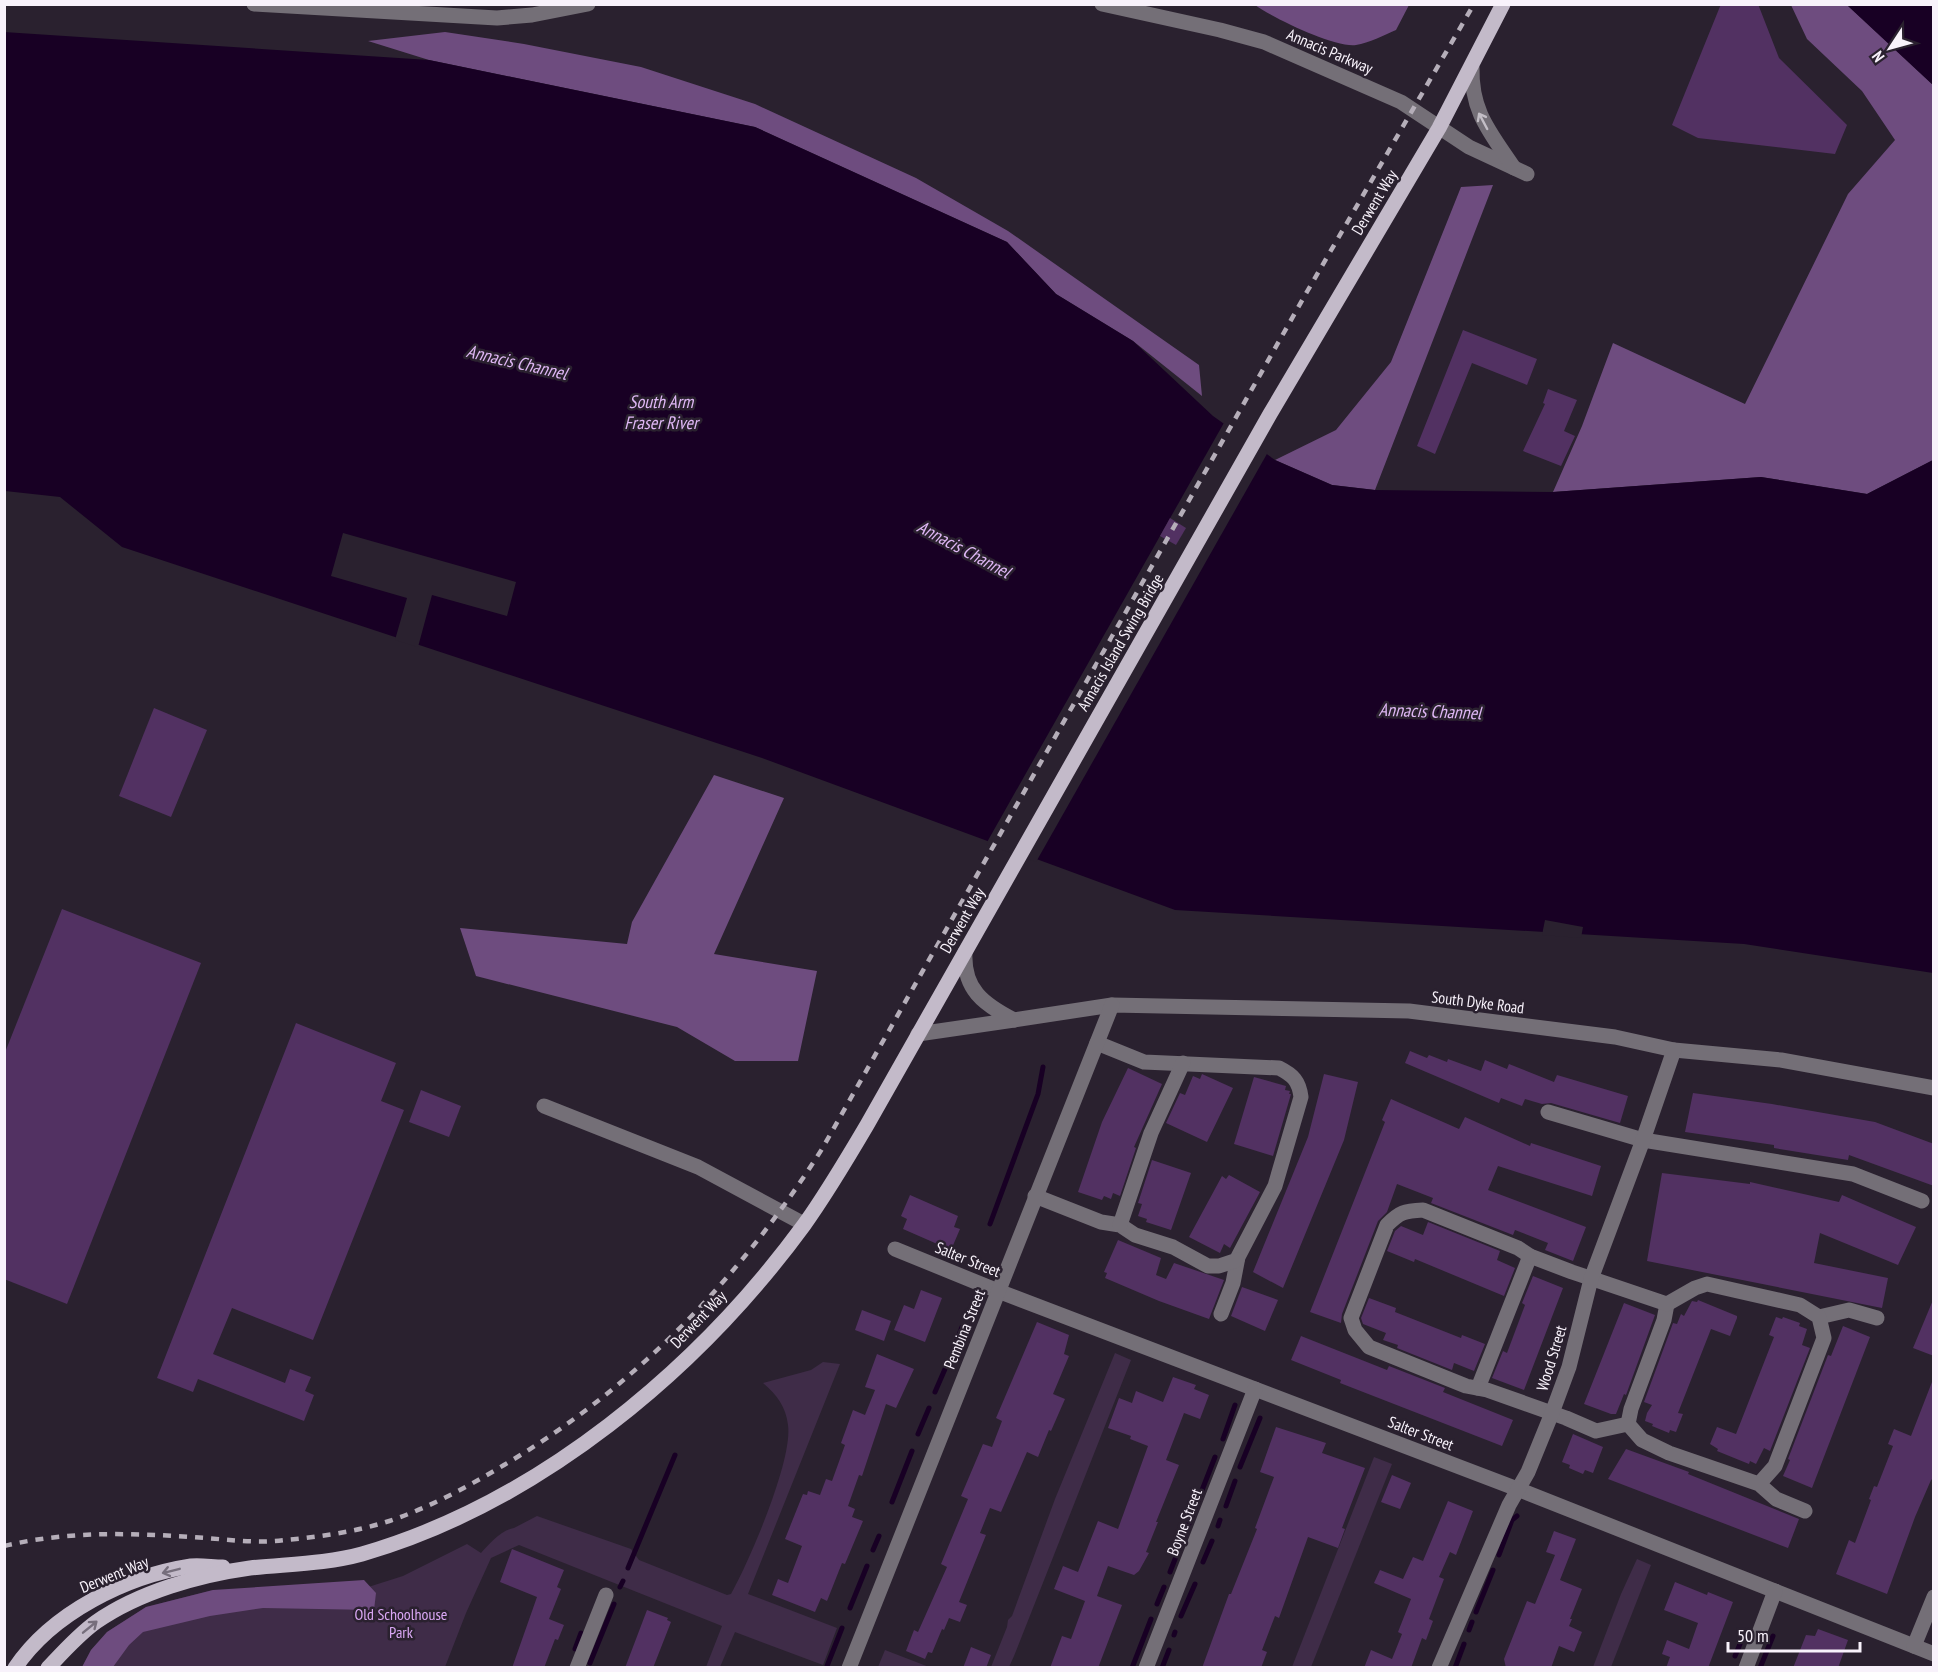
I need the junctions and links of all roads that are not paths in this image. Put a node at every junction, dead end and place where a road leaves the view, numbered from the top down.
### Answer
1 (254, 4) edge
2 (588, 4) edge
3 (1102, 4) edge
4 (1503, 4) edge
5 (1472, 67) junction
6 (1439, 128) junction
7 (1270, 414) joint
8 (1000, 889) joint
9 (965, 952) junction
10 (1112, 1005) junction
11 (1014, 1020) junction
12 (918, 1034) junction
13 (1097, 1043) junction
14 (1674, 1050) junction
15 (1183, 1063) junction
16 (1934, 1088) edge
17 (544, 1106) dead end
18 (1548, 1112) dead end
19 (1643, 1140) junction
20 (1035, 1197) junction
21 (1923, 1201) dead end
22 (804, 1224) junction
23 (1120, 1225) junction
24 (895, 1249) dead end
25 (1530, 1256) junction
26 (1238, 1260) junction
27 (1591, 1279) junction
28 (998, 1291) junction
29 (1667, 1304) junction
30 (1221, 1314) dead end
31 (1819, 1317) junction
32 (1877, 1318) dead end
33 (1478, 1388) junction
34 (1255, 1389) junction
35 (1552, 1413) junction
36 (1628, 1424) junction
37 (1759, 1484) junction
38 (1520, 1490) junction
39 (1805, 1511) dead end
40 (250, 1568) junction
41 (1775, 1591) junction
42 (606, 1595) dead end
43 (1934, 1597) edge
44 (1914, 1646) junction
45 (1934, 1654) edge
46 (15, 1668) edge
47 (48, 1668) edge
48 (577, 1668) edge
49 (849, 1668) edge
50 (1146, 1668) edge
51 (1439, 1668) edge
52 (1746, 1668) edge

1 - 2 street
3 - 6 street, Annacis Parkway
4 - 5 main road, Derwent Way
5 - 6 main road, Derwent Way
6 -> 5 street, Annacis Parkway
6 - 7 main road, Derwent Way
7 - 8 main road, Annacis Island Swing Bridge
8 - 9 main road, Derwent Way
9 - 11 street
9 - 12 main road, Derwent Way
10 - 11 street, South Dyke Road
10 - 13 street, Pembina Street
10 - 14 street, South Dyke Road
11 - 12 street, South Dyke Road
12 - 22 main road, Derwent Way
13 - 15 street
13 - 20 street, Pembina Street
14 - 16 street, South Dyke Road
14 - 19 street, Wood Street
15 - 23 street
15 - 26 street
17 - 22 street
18 - 19 street
19 - 21 street
19 - 27 street, Wood Street
20 - 23 street
20 - 28 street, Pembina Street
22 - 40 main road, Derwent Way
23 - 26 street
24 - 28 street, Salter Street
25 - 27 street
25 - 33 street
25 - 33 street
26 - 30 street
27 - 29 street
27 - 35 street, Wood Street
28 - 34 street, Salter Street
28 - 49 street, Pembina Street
29 - 31 street
29 - 36 street
31 - 32 street
31 - 37 street
33 - 35 street
34 - 38 street, Salter Street
34 - 50 street, Boyne Street
35 - 36 street
35 - 38 street, Wood Street
36 - 37 street
37 - 39 street
38 - 41 street, Salter Street
38 - 51 street, Wood Street
40 -> 46 main road, Derwent Way
47 -> 40 main road, Derwent Way
41 - 44 street, Salter Street
41 - 52 street
42 - 48 street
43 - 44 street
44 - 45 street, Salter Street

